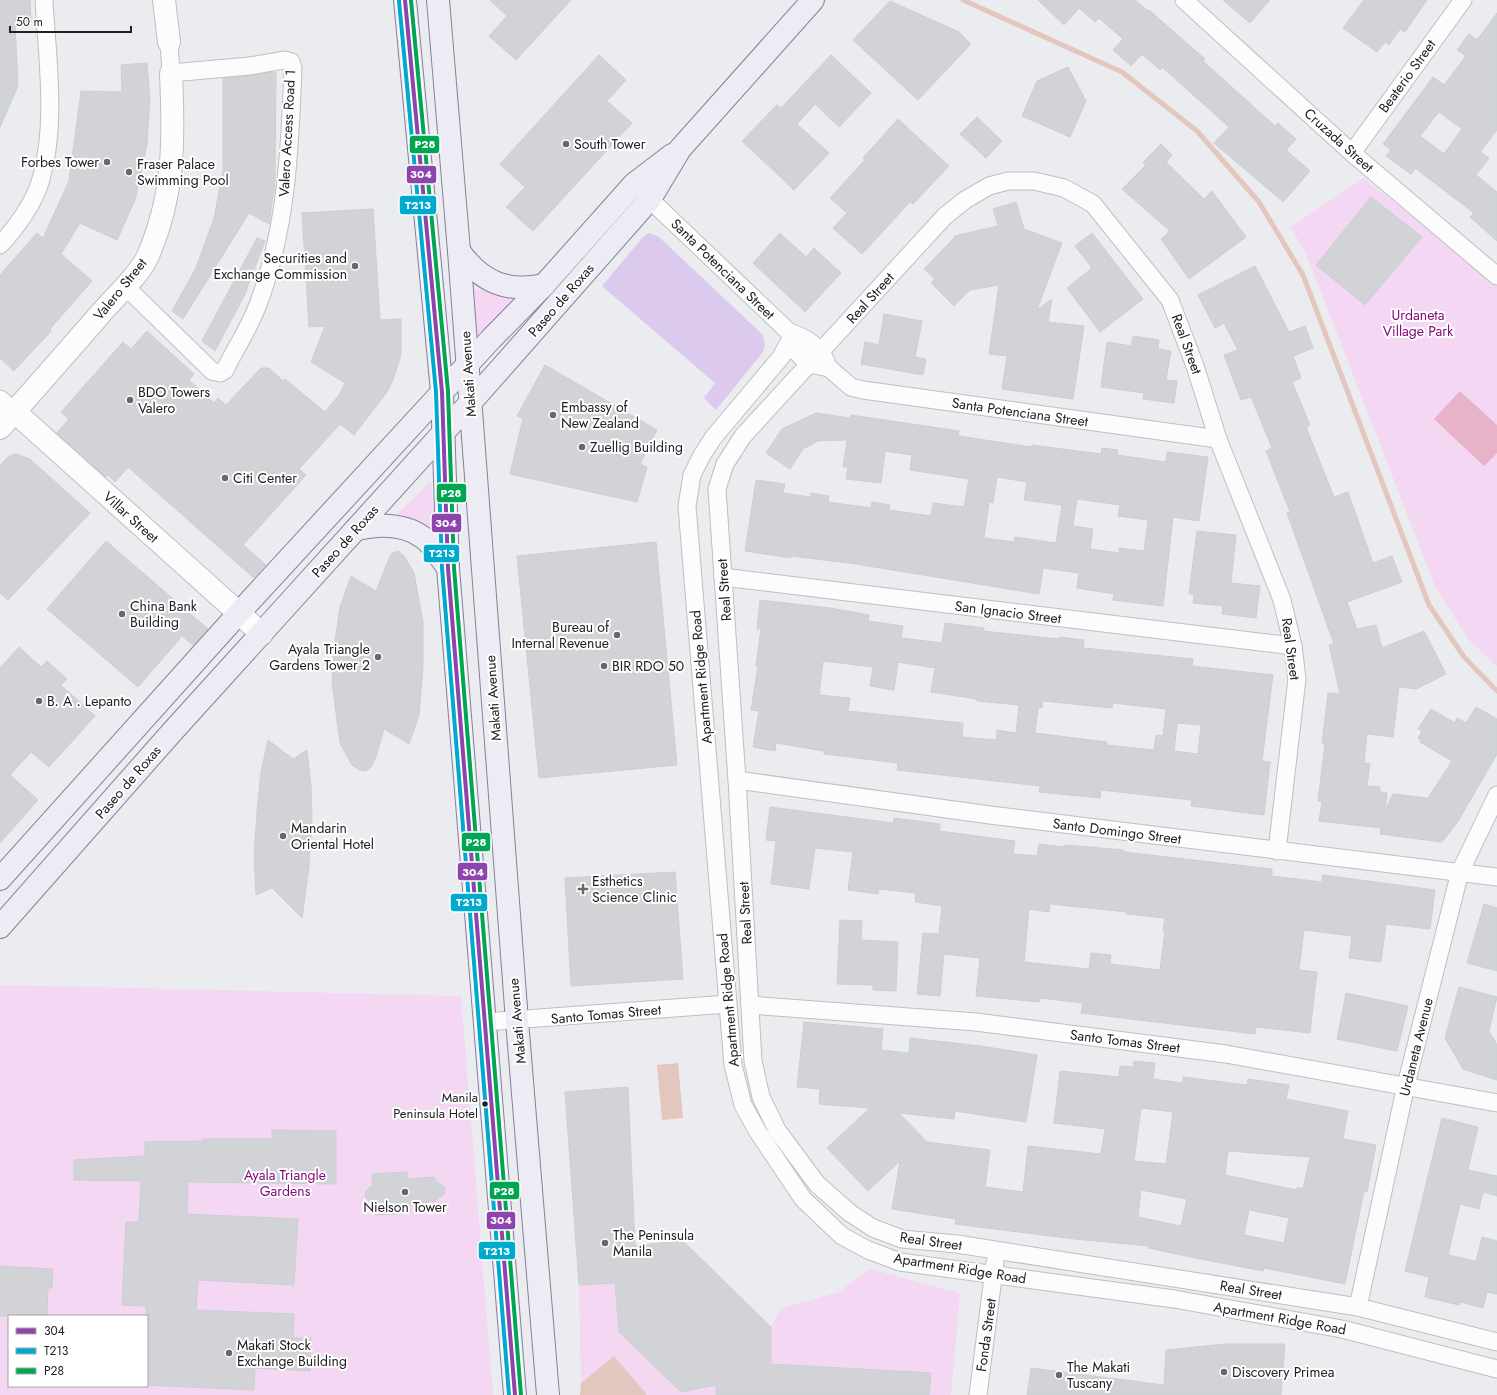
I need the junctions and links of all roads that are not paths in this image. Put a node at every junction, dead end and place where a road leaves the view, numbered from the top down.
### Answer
1 (44, 0) edge
2 (164, 0) edge
3 (405, 0) edge
4 (438, 0) edge
5 (813, 0) edge
6 (1184, 0) edge
7 (1463, 0) edge
8 (169, 42) joint
9 (171, 73) junction
10 (680, 149) junction
11 (1352, 153) junction
12 (634, 184) junction
13 (650, 199) junction
14 (0, 245) edge
15 (459, 251) junction
16 (1497, 276) edge
17 (544, 285) junction
18 (125, 286) junction
19 (789, 338) junction
20 (822, 352) junction
21 (468, 364) junction
22 (809, 364) junction
23 (829, 368) junction
24 (442, 392) junction
25 (470, 402) junction
26 (7, 406) edge
27 (0, 428) edge
28 (444, 431) junction
29 (1218, 440) junction
30 (355, 530) junction
31 (448, 568) junction
32 (723, 577) junction
33 (238, 614) junction
34 (262, 634) junction
35 (1293, 646) junction
36 (737, 780) junction
37 (1497, 795) edge
38 (1277, 851) junction
39 (1460, 872) junction
40 (1497, 877) edge
41 (0, 879) edge
42 (0, 927) edge
43 (728, 1004) junction
44 (750, 1005) junction
45 (517, 1021) junction
46 (485, 1022) junction
47 (1406, 1086) junction
48 (1497, 1103) edge
49 (997, 1250) junction
50 (994, 1274) junction
51 (1358, 1307) junction
52 (1497, 1342) edge
53 (1497, 1369) edge
54 (515, 1395) edge
55 (548, 1395) edge
56 (978, 1395) edge

1 - 14 street
2 - 8 street, Valero Street
3 - 24 main road, Makati Avenue
4 - 15 main road, Makati Avenue
5 - 10 main road, Paseo de Roxas
6 - 11 street, Cruzada Street
7 - 11 street, Beaterio Street
8 - 9 street, Valero Street
9 - 18 street, Valero Street
9 - 18 street, Valero Access Road 1
10 - 12 main road, Paseo de Roxas
10 - 13 main road, Paseo de Roxas
11 - 16 street, Cruzada Street
12 - 13 street, Santa Potenciana Street
12 - 17 main road, Paseo de Roxas
13 - 19 street, Santa Potenciana Street
13 - 25 main road, Paseo de Roxas
15 - 17 main road
15 - 21 main road, Makati Avenue
17 - 21 main road, Paseo de Roxas
18 - 26 street, Valero Street
19 - 20 street, Santa Potenciana Street
19 - 22 street, Santa Potenciana Street
19 - 43 street, Apartment Ridge Road
20 - 22 street, Real Street
20 - 23 street, Santa Potenciana Street
20 - 29 street, Real Street
21 - 24 main road, Paseo de Roxas
21 - 25 main road, Makati Avenue
22 - 23 street, Santa Potenciana Street
22 - 32 street, Real Street
23 - 29 street, Santa Potenciana Street
24 - 28 main road, Makati Avenue
24 - 33 main road, Paseo de Roxas
25 - 28 main road, Paseo de Roxas
25 - 45 main road, Makati Avenue
26 - 27 street, Valero Street
26 - 33 street, Villar Street
28 - 30 main road, Paseo de Roxas
28 - 31 main road, Makati Avenue
29 - 35 street, Real Street
30 - 31 main road
30 - 34 main road, Paseo de Roxas
31 - 46 main road, Makati Avenue
32 - 35 street, San Ignacio Street
32 - 36 street, Real Street
33 - 34 street, Villar Street
33 - 41 main road, Paseo de Roxas
34 - 42 main road, Paseo de Roxas
35 - 38 street, Real Street
36 - 38 street, Santo Domingo Street
36 - 44 street, Real Street
37 - 39 street, Urdaneta Avenue
38 - 39 street, Santo Domingo Street
39 - 40 street, Santo Domingo Street
39 - 47 street, Urdaneta Avenue
43 - 45 street, Santo Tomas Street
43 - 50 street, Apartment Ridge Road
44 - 47 street, Santo Tomas Street
44 - 49 street, Real Street
45 - 46 street, Santo Tomas Street
45 - 55 main road, Makati Avenue
46 - 54 main road, Makati Avenue
47 - 48 street, Santo Tomas Street
47 - 51 street, Urdaneta Avenue
49 - 50 street, Fonda Street
49 - 51 street, Real Street
50 - 53 street, Apartment Ridge Road
50 - 56 street, Fonda Street
51 - 52 street, Real Street

